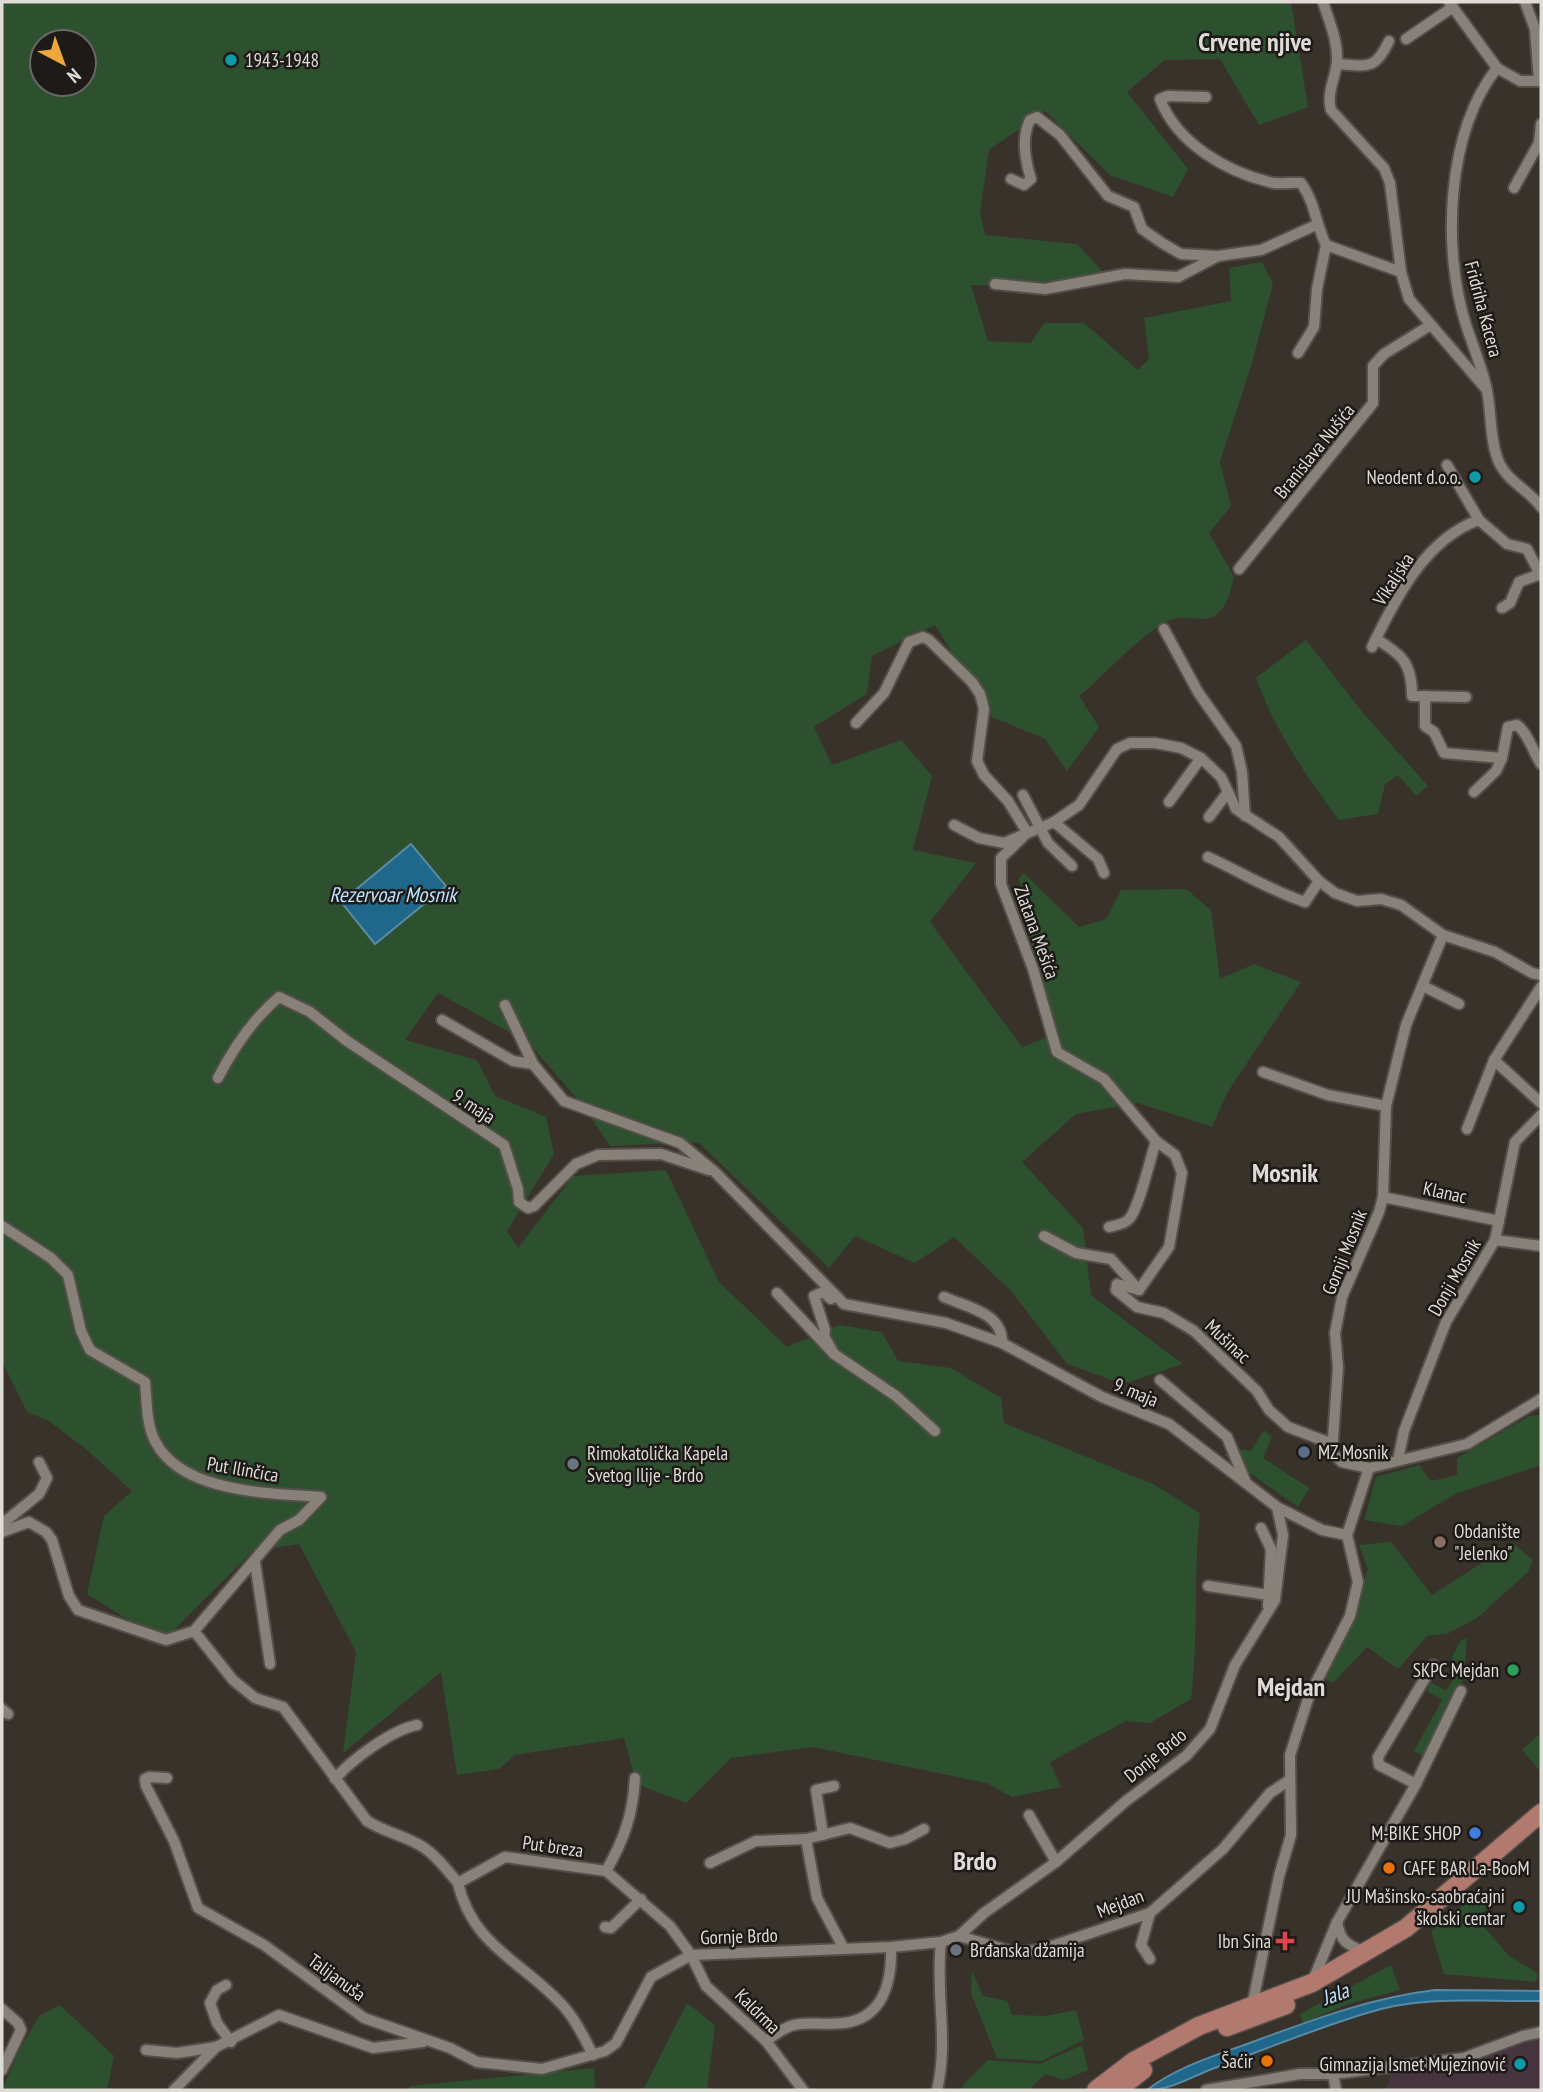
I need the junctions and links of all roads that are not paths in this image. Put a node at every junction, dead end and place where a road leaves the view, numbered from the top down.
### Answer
1 (1323, 2) edge
2 (1525, 2) edge
3 (1451, 4) edge
4 (1406, 39) dead end
5 (1389, 41) dead end
6 (1337, 64) junction
7 (1497, 68) junction
8 (1540, 81) edge
9 (1206, 97) dead end
10 (1541, 124) edge
11 (1011, 179) dead end
12 (1514, 188) dead end
13 (1316, 225) junction
14 (1326, 245) junction
15 (1218, 256) junction
16 (1401, 272) junction
17 (995, 284) dead end
18 (1429, 326) junction
19 (1298, 353) dead end
20 (1488, 391) junction
21 (1447, 465) dead end
22 (1540, 501) edge
23 (1479, 520) junction
24 (1240, 569) dead end
25 (1541, 575) edge
26 (1502, 608) dead end
27 (1164, 629) dead end
28 (1425, 696) junction
29 (1466, 696) dead end
30 (856, 723) dead end
31 (1200, 758) junction
32 (1502, 758) junction
33 (1541, 764) edge
34 (1228, 792) junction
35 (1474, 792) dead end
36 (1023, 795) dead end
37 (1169, 802) dead end
38 (1245, 816) junction
39 (1209, 817) dead end
40 (1054, 822) junction
41 (954, 825) dead end
42 (1040, 825) junction
43 (1027, 832) junction
44 (1208, 857) dead end
45 (1072, 866) dead end
46 (1104, 873) dead end
47 (1319, 881) junction
48 (1443, 935) junction
49 (1541, 975) edge
50 (1423, 986) junction
51 (1541, 986) edge
52 (505, 1004) dead end
53 (1459, 1004) dead end
54 (442, 1020) dead end
55 (1494, 1060) junction
56 (533, 1064) junction
57 (1263, 1072) dead end
58 (218, 1078) dead end
59 (1541, 1103) edge
60 (1386, 1106) junction
61 (1541, 1115) edge
62 (1467, 1129) dead end
63 (1157, 1141) junction
64 (715, 1172) junction
65 (1383, 1197) junction
66 (1499, 1221) junction
67 (2, 1226) edge
68 (1109, 1227) dead end
69 (1044, 1236) dead end
70 (1495, 1240) junction
71 (1541, 1246) edge
72 (1139, 1290) junction
73 (776, 1293) dead end
74 (944, 1297) dead end
75 (844, 1304) junction
76 (1002, 1343) junction
77 (834, 1354) junction
78 (1160, 1380) dead end
79 (1541, 1399) edge
80 (935, 1431) dead end
81 (1331, 1443) junction
82 (1398, 1460) junction
83 (39, 1462) dead end
84 (1369, 1468) junction
85 (1247, 1485) junction
86 (1277, 1507) junction
87 (2, 1524) edge
88 (1261, 1528) dead end
89 (2, 1532) edge
90 (1348, 1535) junction
91 (255, 1562) junction
92 (1208, 1586) dead end
93 (1269, 1595) junction
94 (1266, 1616) junction
95 (194, 1631) junction
96 (270, 1664) dead end
97 (1433, 1665) dead end
98 (1461, 1691) dead end
99 (417, 1725) dead end
100 (167, 1778) dead end
101 (635, 1778) dead end
102 (335, 1779) junction
103 (1288, 1781) junction
104 (1416, 1784) junction
105 (834, 1786) dead end
106 (1541, 1813) edge
107 (1029, 1815) dead end
108 (923, 1829) dead end
109 (1541, 1829) edge
110 (823, 1835) junction
111 (806, 1839) junction
112 (710, 1863) dead end
113 (1056, 1863) junction
114 (606, 1871) junction
115 (458, 1883) junction
116 (641, 1899) junction
117 (1150, 1913) junction
118 (1337, 1922) junction
119 (606, 1927) dead end
120 (959, 1936) junction
121 (941, 1942) junction
122 (891, 1948) junction
123 (844, 1949) junction
124 (1365, 1952) junction
125 (691, 1955) junction
126 (1150, 1959) dead end
127 (226, 1984) dead end
128 (1312, 1988) junction
129 (1252, 2006) junction
130 (2, 2009) edge
131 (1541, 2032) edge
132 (425, 2041) junction
133 (766, 2041) junction
134 (231, 2042) junction
135 (216, 2048) junction
136 (146, 2050) dead end
137 (593, 2055) junction
138 (505, 2066) joint
139 (2, 2070) edge
140 (1333, 2074) junction
141 (174, 2090) edge
142 (803, 2090) edge
143 (937, 2090) edge
144 (1096, 2090) edge
145 (1117, 2090) edge
146 (1206, 2090) edge
147 (1336, 2090) edge

1 - 6 street
2 - 8 street
3 - 4 street
3 - 7 street
5 - 6 street
6 - 16 street
7 - 8 street
7 - 20 street, Fridriha Kacera
9 - 13 street
10 - 12 street
11 - 15 street
13 - 14 street
13 - 15 street
14 - 16 street
14 - 19 street
15 - 17 street
16 - 18 street
18 - 20 street
18 - 24 street, Branislava Nušića
20 - 22 street, Fridriha Kacera
21 - 23 street
23 - 25 street
23 - 28 street, Vikaljska
25 - 26 street
27 - 38 street
28 - 29 street
28 - 32 street, Vikaljska
30 - 43 street
31 - 34 street, Zlatana Mešića
31 - 37 street
31 - 40 street, Zlatana Mešića
32 - 33 street
32 - 35 street
34 - 38 street, Zlatana Mešića
34 - 39 street
36 - 42 street
38 - 47 street, Zlatana Mešića
40 - 42 street, Zlatana Mešića
40 - 46 street
41 - 43 street, Zlatana Mešića
42 - 43 street, Zlatana Mešića
42 - 45 street
43 - 63 street, Zlatana Mešića
44 - 47 street
47 - 48 street, Zlatana Mešića
48 - 49 street, Zlatana Mešića
48 - 50 street, Gornji Mosnik
50 - 53 street
50 - 60 street, Gornji Mosnik
51 - 55 street
52 - 56 street, 9. maja
54 - 56 street
55 - 59 street
55 - 62 street
56 - 64 street, 9. maja
57 - 60 street
58 - 64 street, 9. maja
60 - 65 street, Gornji Mosnik
61 - 66 street, Donji Mosnik
63 - 68 street
63 - 72 street
64 - 75 street, 9. maja
65 - 66 street, Klanac
65 - 81 street, Gornji Mosnik
66 - 70 street, Donji Mosnik
67 - 91 street, Put Ilinčica
69 - 72 street
70 - 71 street
70 - 82 street, Donji Mosnik
72 - 81 street, Mušinac
73 - 77 street
74 - 76 street
75 - 76 street, 9. maja
75 - 77 street, 9. maja
76 - 85 street, 9. maja
77 - 80 street
78 - 85 street, 9. maja
79 - 82 street
81 - 84 street
82 - 84 street
83 - 87 street
84 - 90 street
85 - 86 street, 9. maja
86 - 90 street, 9. maja
86 - 94 street, Donje Brdo
88 - 93 street, Donje Brdo
89 - 95 street
90 - 103 street
91 - 95 street, Put Ilinčica
91 - 96 street
92 - 93 street
93 - 94 street, Donje Brdo
94 - 113 street, Donje Brdo
95 - 102 street
97 - 104 street
98 - 104 street
99 - 102 street
100 - 132 street, Talijanuša
101 - 114 street, Put breza
102 - 115 street
103 - 117 street, Mejdan
103 - 129 street
104 - 118 street
105 - 110 street
106 - 124 main road
107 - 113 street
108 - 110 street
109 - 128 main road
110 - 111 street
111 - 112 street
111 - 123 street
113 - 120 street, Donje Brdo
114 - 115 street, Put breza
114 - 116 street, Put breza
115 - 137 street
116 - 119 street
116 - 125 street, Put breza
117 - 120 street, Mejdan
117 - 126 street
118 - 124 street
118 - 128 street
120 - 121 street, Donje Brdo
121 - 122 street, Gornje Brdo
121 - 143 street
122 - 123 street, Gornje Brdo
122 - 133 street
123 - 125 street, Gornje Brdo
124 - 128 main road
125 - 133 street, Kaldrma
125 - 137 street, Gornje Brdo
127 - 134 street
128 - 129 main road
128 - 145 main road
129 - 144 main road
130 - 139 street
131 - 140 street
132 - 134 street
132 - 138 street, Talijanuša
133 - 142 street, Kaldrma
134 - 135 street
135 - 136 street
135 - 141 street
137 - 138 street, Gornje Brdo
140 - 146 street
140 - 147 street

